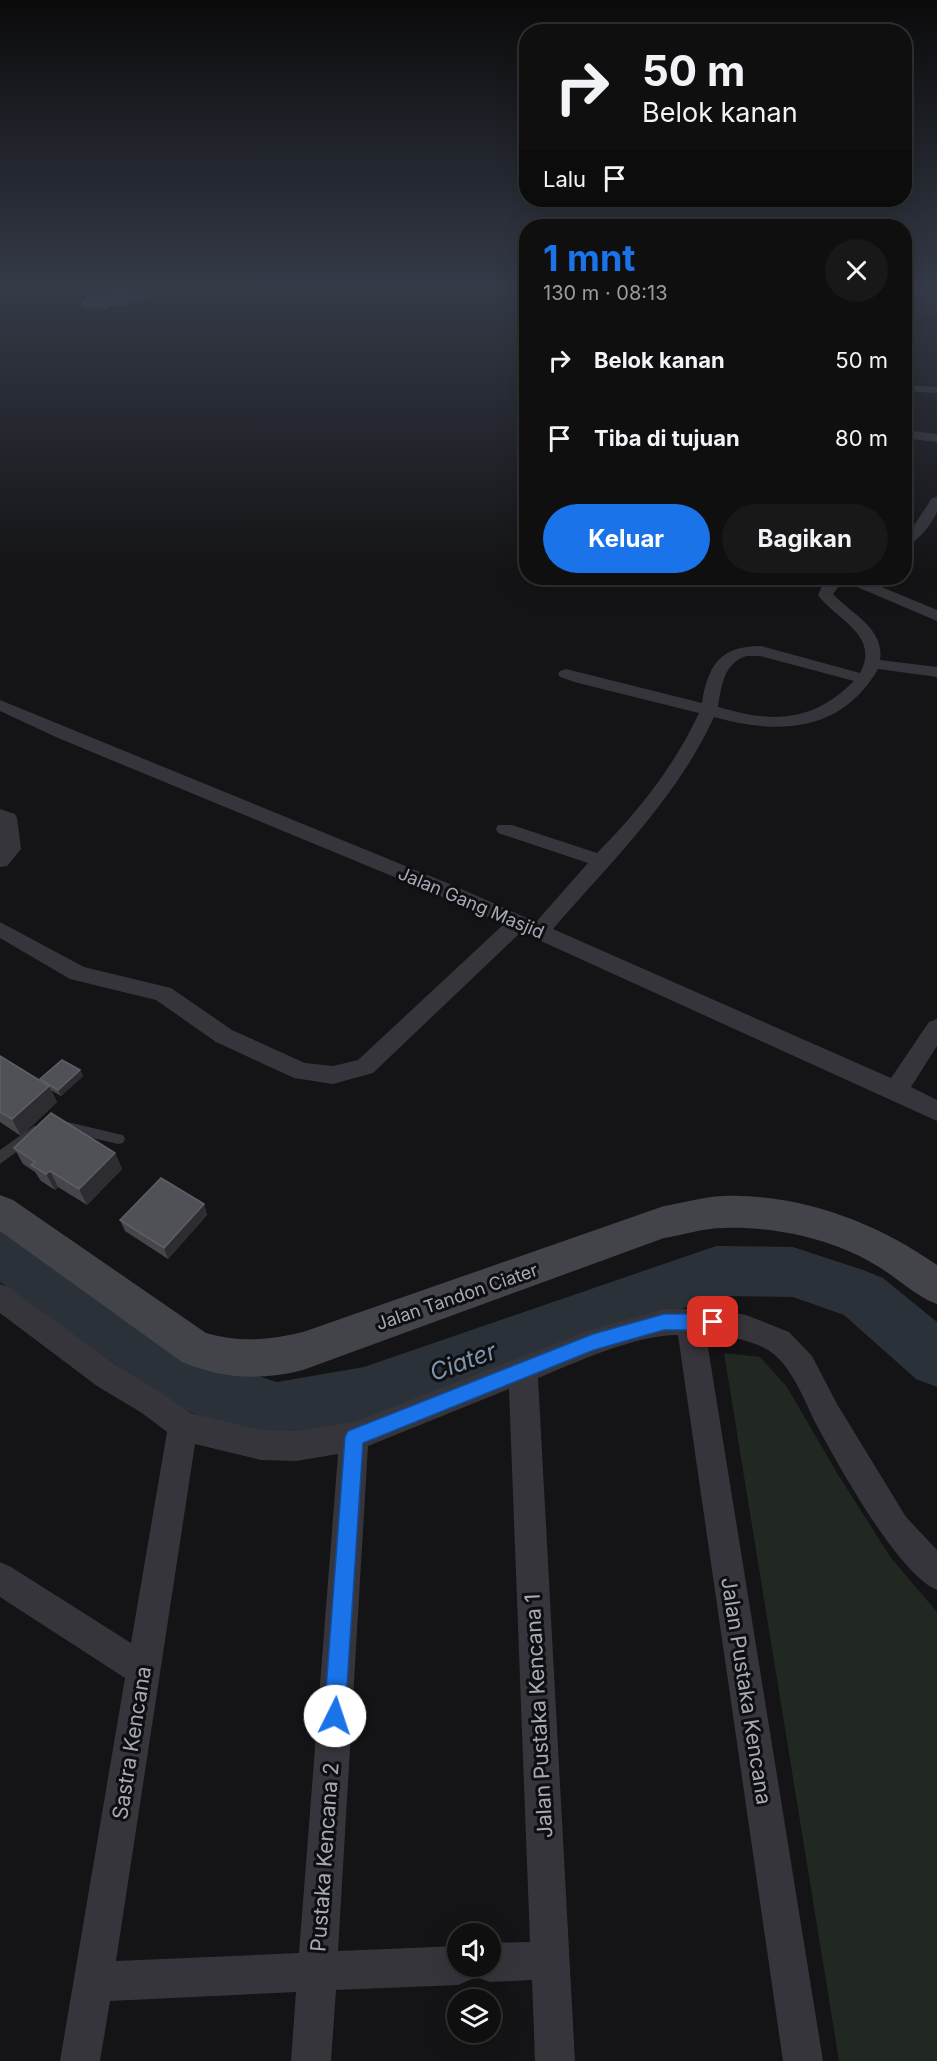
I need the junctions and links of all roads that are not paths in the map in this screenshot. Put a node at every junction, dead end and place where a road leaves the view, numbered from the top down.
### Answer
1 (912, 388) edge
2 (937, 390) edge
3 (912, 435) edge
4 (937, 438) edge
5 (937, 501) edge
6 (912, 536) edge
7 (832, 585) edge
8 (865, 585) edge
9 (937, 616) edge
10 (869, 671) junction
11 (937, 672) edge
12 (566, 674) dead end
13 (0, 705) edge
14 (709, 710) junction
15 (0, 815) edge
16 (506, 829) dead end
17 (0, 861) edge
18 (601, 861) junction
19 (528, 927) junction
20 (0, 929) edge
21 (937, 1028) edge
22 (896, 1090) junction
23 (937, 1111) edge
24 (118, 1139) dead end
25 (0, 1158) edge
26 (0, 1211) edge
27 (937, 1287) edge
28 (0, 1297) edge
29 (690, 1322) junction
30 (523, 1371) junction
31 (183, 1426) junction
32 (354, 1437) junction
33 (937, 1574) edge
34 (0, 1578) edge
35 (143, 1670) junction
36 (550, 1960) junction
37 (501, 1962) edge
38 (447, 1965) edge
39 (317, 1971) junction
40 (93, 1982) junction
41 (80, 2061) edge
42 (311, 2061) edge
43 (555, 2061) edge
44 (803, 2061) edge

1 - 2 street
3 - 4 street
5 - 6 street
7 - 10 street
8 - 9 street
10 - 11 street
10 - 14 street
10 - 14 street
12 - 14 street
13 - 19 street, Jalan Gang Masjid
14 - 18 street
15 - 17 street
16 - 18 street
18 - 19 street
19 - 20 street
19 - 22 street, Jalan Gang Masjid
21 - 22 street
22 - 23 street, Jalan Gang Masjid
24 - 25 lane
26 - 27 street, Jalan Tandon Ciater
28 - 31 street
29 - 30 street
29 - 33 street
29 - 44 street, Jalan Pustaka Kencana
30 - 32 street
30 - 36 street, Jalan Pustaka Kencana 1
31 - 32 street
31 - 35 street, Sastra Kencana
32 - 39 street, Pustaka Kencana 2
34 - 35 street
35 - 40 street, Sastra Kencana
36 - 37 street
36 - 43 street, Jalan Pustaka Kencana 1
38 - 39 street
39 - 40 street
39 - 42 street, Pustaka Kencana 2
40 - 41 street, Sastra Kencana

